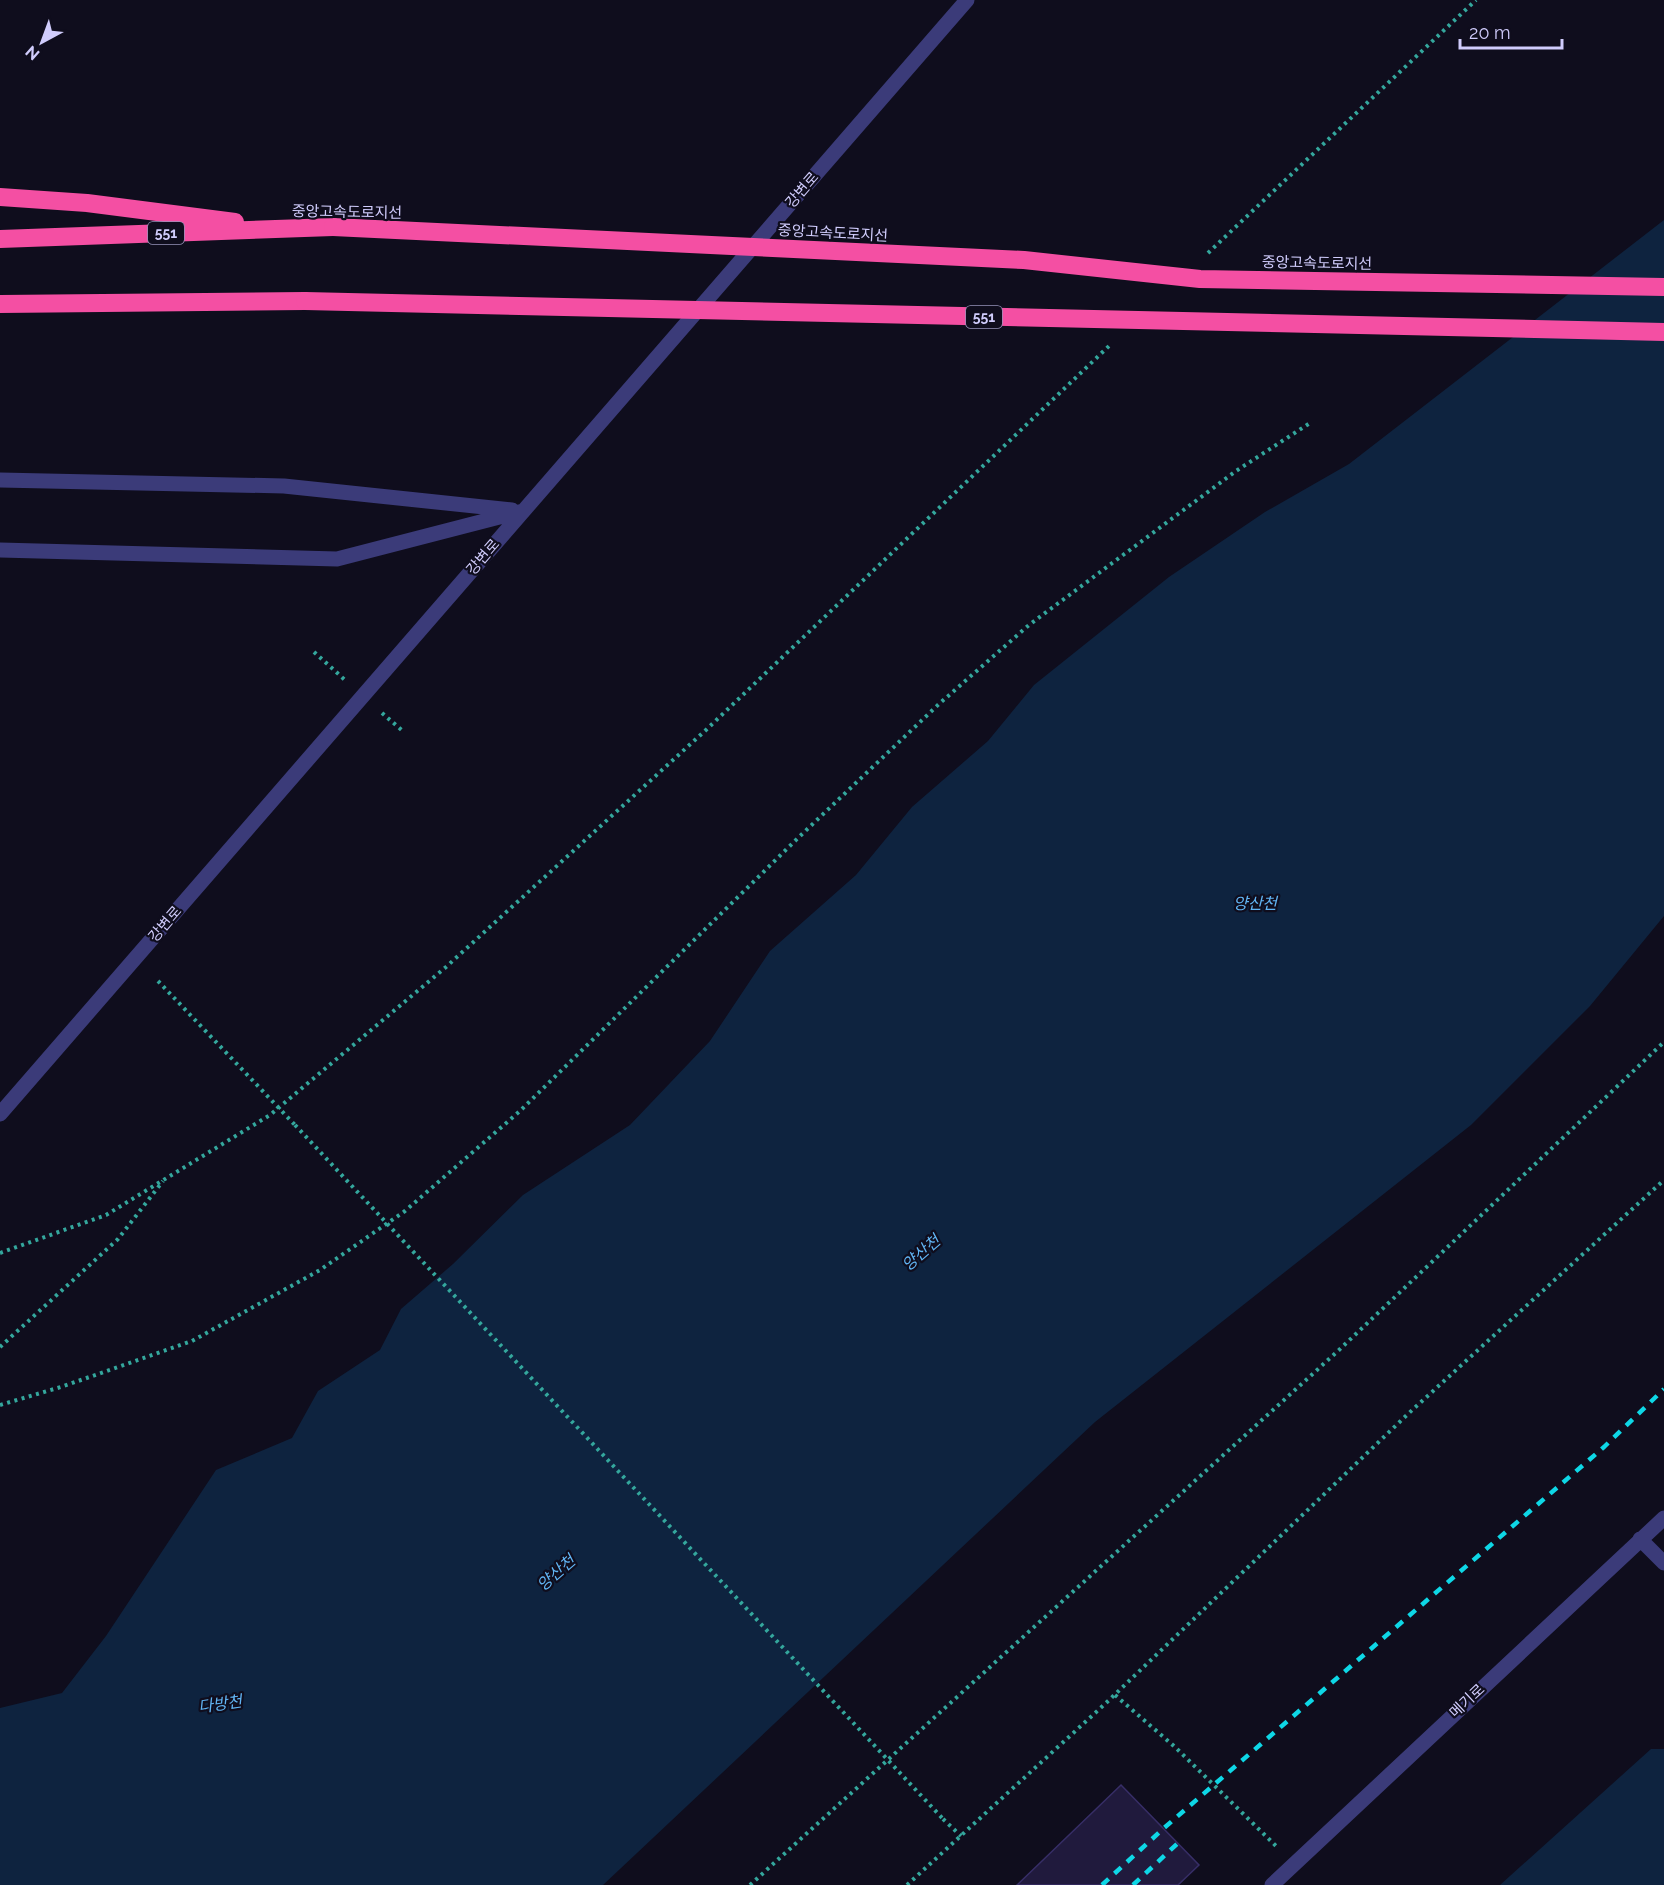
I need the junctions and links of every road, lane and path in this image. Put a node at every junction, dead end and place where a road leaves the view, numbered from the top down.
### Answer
1 (967, 0) edge
2 (1476, 0) edge
3 (0, 197) edge
4 (287, 229) junction
5 (0, 239) edge
6 (1207, 254) dead end
7 (1664, 287) edge
8 (0, 303) edge
9 (1664, 332) edge
10 (1112, 344) dead end
11 (1310, 423) dead end
12 (0, 480) edge
13 (523, 511) junction
14 (0, 550) edge
15 (158, 981) dead end
16 (1664, 1042) edge
17 (277, 1109) junction
18 (0, 1114) edge
19 (166, 1179) junction
20 (1664, 1180) edge
21 (0, 1253) edge
22 (0, 1347) edge
23 (0, 1405) edge
24 (1664, 1518) edge
25 (1640, 1539) junction
26 (1664, 1563) edge
27 (1114, 1695) junction
28 (961, 1836) junction
29 (1294, 1863) junction
30 (750, 1885) edge
31 (907, 1885) edge
32 (1272, 1885) edge

1 - 13 street, 강변로
2 - 6 path
3 - 4 highway
4 - 5 highway, 중앙고속도로지선 / 551
4 - 7 highway, 중앙고속도로지선 / 551, bridge
8 - 9 highway, 551, bridge
10 - 17 path
11 - 23 path
12 - 13 street
13 - 14 street
13 - 18 street, 강변로
15 - 17 path
16 - 30 path
17 - 19 path
17 - 28 path, bridge
19 - 21 path
19 - 22 path
20 - 27 path
24 - 25 street, 메기로
25 - 26 street
25 - 29 street, 메기로
27 - 28 path
27 - 29 path
28 - 31 path
29 - 32 street, 메기로

